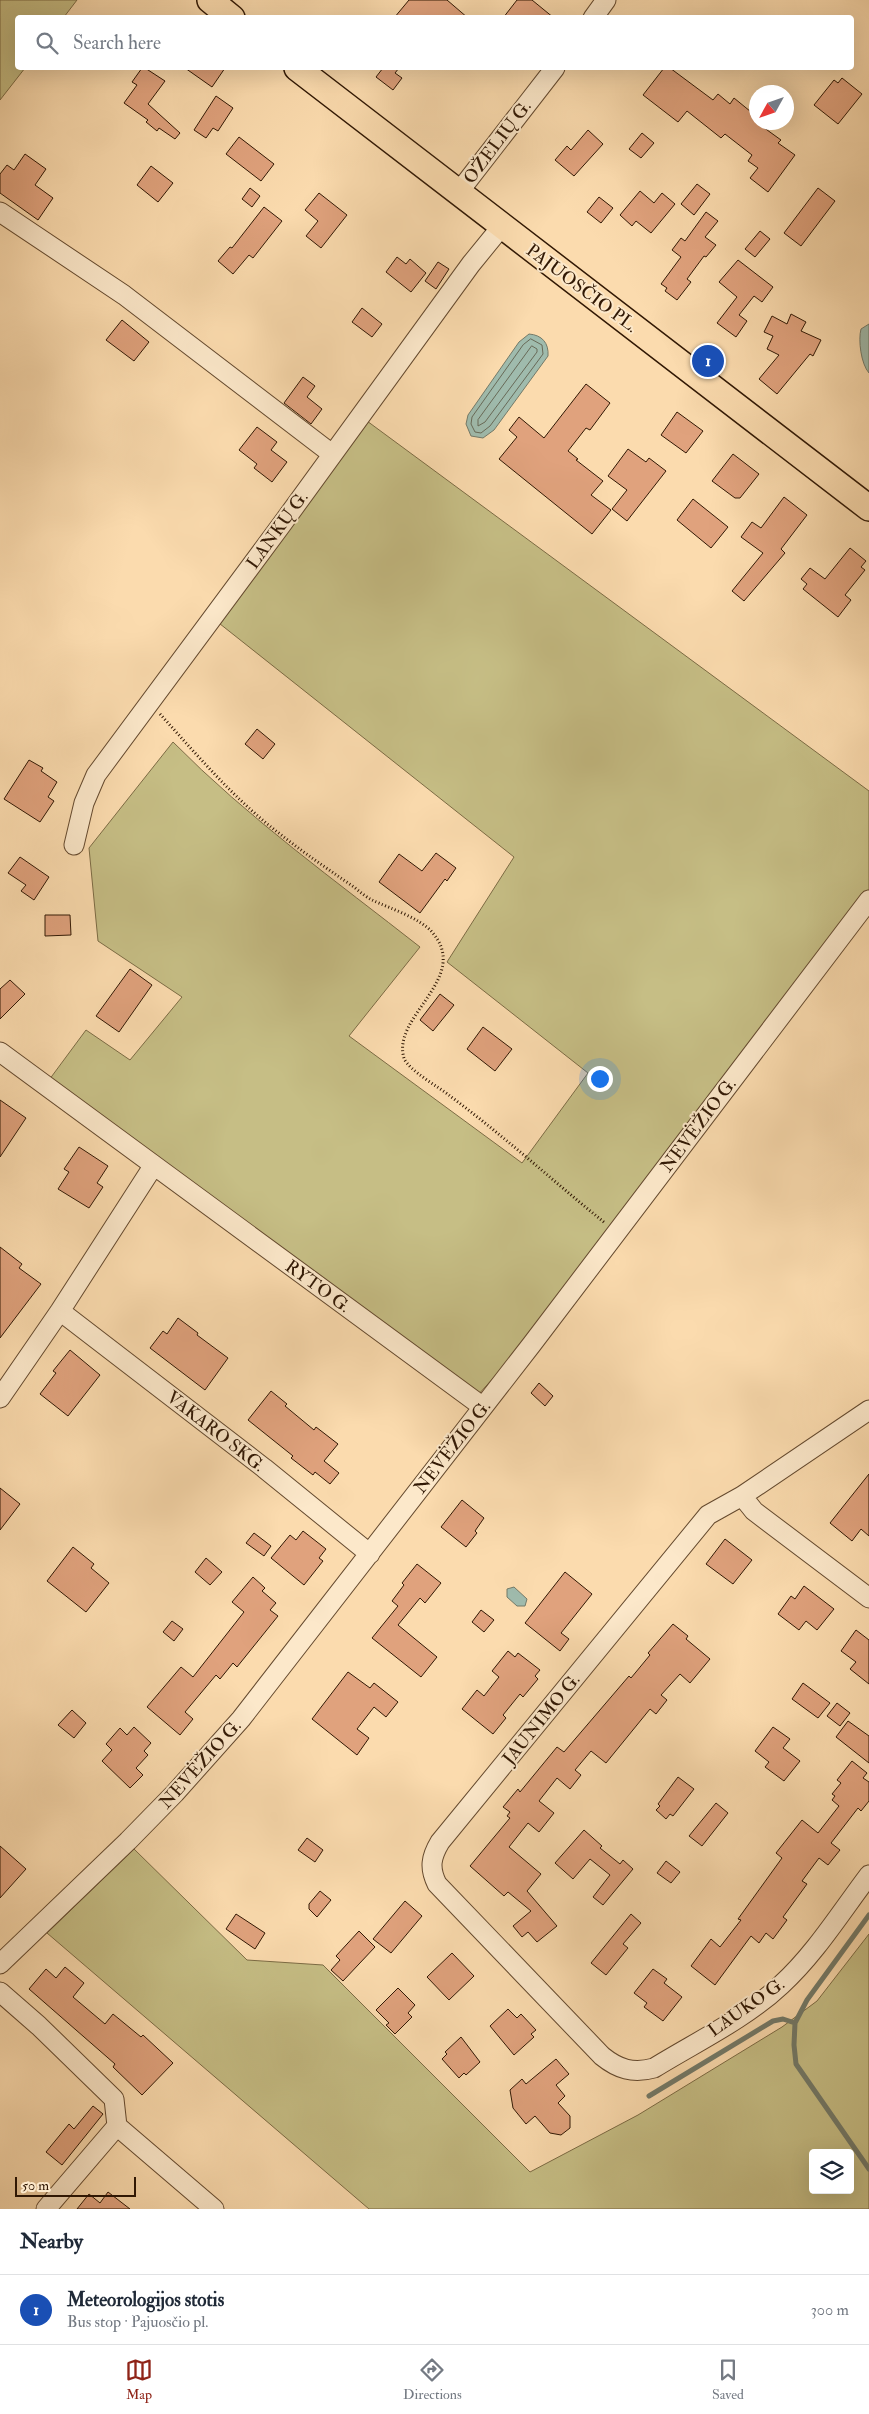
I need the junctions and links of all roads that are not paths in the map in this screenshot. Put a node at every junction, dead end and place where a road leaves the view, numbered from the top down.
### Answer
1 (210, 0) edge
2 (606, 0) edge
3 (228, 15) edge
4 (595, 15) edge
5 (299, 70) edge
6 (553, 70) edge
7 (458, 193) junction
8 (0, 212) edge
9 (502, 226) junction
10 (332, 454) junction
11 (869, 508) edge
12 (74, 845) dead end
13 (869, 900) edge
14 (0, 1052) edge
15 (154, 1165) junction
16 (60, 1311) junction
17 (0, 1398) edge
18 (483, 1407) junction
19 (869, 1410) edge
20 (742, 1496) junction
21 (370, 1554) junction
22 (869, 1598) edge
23 (869, 1875) edge
24 (0, 1964) edge
25 (0, 1992) edge
26 (613, 2065) joint
27 (117, 2126) junction
28 (46, 2209) edge
29 (214, 2209) edge

1 - 3 main road
2 - 4 street
5 - 7 main road, PAJUOSČIO PL.
6 - 7 street, OŽELIŲ G.
7 - 9 main road, PAJUOSČIO PL.
8 - 10 street
9 - 10 street, LANKŲ G.
9 - 11 main road, PAJUOSČIO PL.
10 - 12 street, LANKŲ G.
13 - 18 street, NEVĖŽIO G.
14 - 15 street, RYTO G.
15 - 16 street
15 - 18 street, RYTO G.
16 - 17 street
16 - 21 street, VAKARO SKG.
18 - 21 street, NEVĖŽIO G.
19 - 20 street, JAUNIMO G.
20 - 22 street
20 - 26 street, JAUNIMO G.
21 - 24 street, NEVĖŽIO G.
23 - 26 street, LAUKO G.
25 - 27 street
27 - 28 street
27 - 29 street

